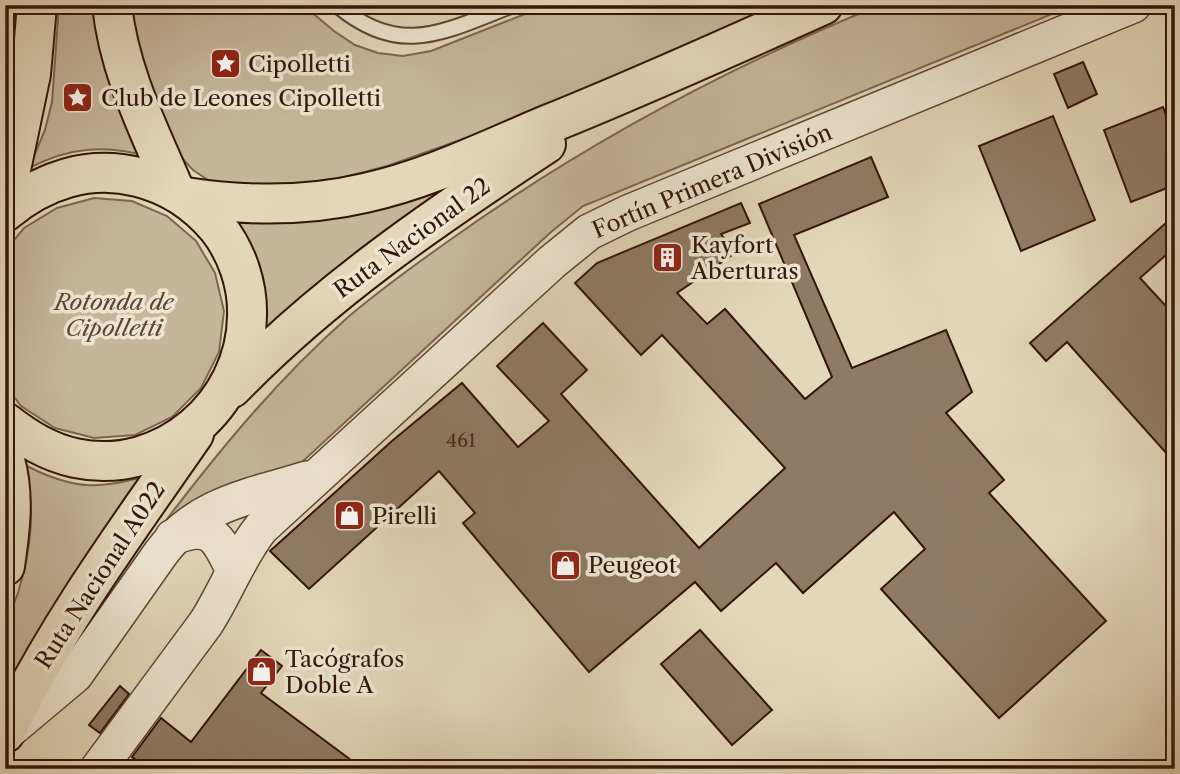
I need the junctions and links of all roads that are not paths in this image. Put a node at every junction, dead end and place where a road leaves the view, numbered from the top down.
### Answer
1 (37, 5) edge
2 (112, 5) edge
3 (337, 5) edge
4 (513, 5) edge
5 (822, 5) edge
6 (1133, 5) edge
7 (484, 10) edge
8 (621, 95) junction
9 (180, 194) junction
10 (5, 198) edge
11 (5, 212) edge
12 (211, 412) junction
13 (5, 422) edge
14 (5, 460) edge
15 (317, 476) junction
16 (173, 537) junction
17 (5, 566) edge
18 (234, 571) junction
19 (5, 733) edge
20 (98, 769) edge

1 - 10 main road
2 - 9 main road
3 - 7 lane
4 - 7 lane
5 - 8 main road, Ruta Nacional 22
6 - 15 street, Fortín Primera División
8 - 9 main road, Ruta Nacional 22
8 - 12 main road, Ruta Nacional 22
9 - 11 main road
9 - 12 main road
12 - 13 main road
12 - 19 main road, Ruta Nacional A022
14 - 17 main road
15 - 16 street, Fortín Primera División
15 - 18 street, Fortín Primera División
16 - 18 street
16 - 19 street, Fortín Primera División
18 - 20 street, Fortín Primera División

